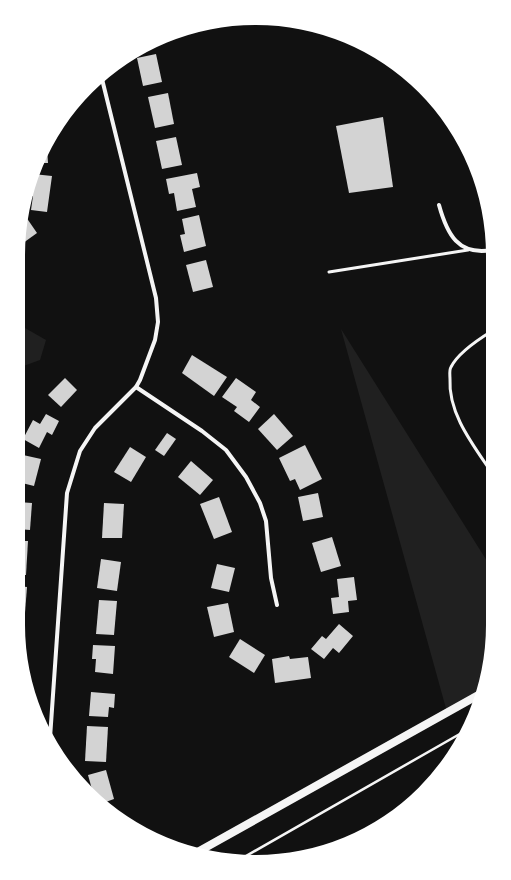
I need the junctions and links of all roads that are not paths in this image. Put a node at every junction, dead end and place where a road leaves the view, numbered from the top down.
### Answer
1 (103, 83) edge
2 (439, 205) dead end
3 (468, 250) junction
4 (486, 250) edge
5 (329, 272) dead end
6 (486, 335) edge
7 (136, 388) junction
8 (486, 465) edge
9 (277, 606) dead end
10 (474, 697) edge
11 (51, 729) edge
12 (203, 849) edge

1 - 7 street
2 - 3 street
3 - 4 street
3 - 5 lane
6 - 8 lane
7 - 9 street
7 - 11 street
10 - 12 main road

